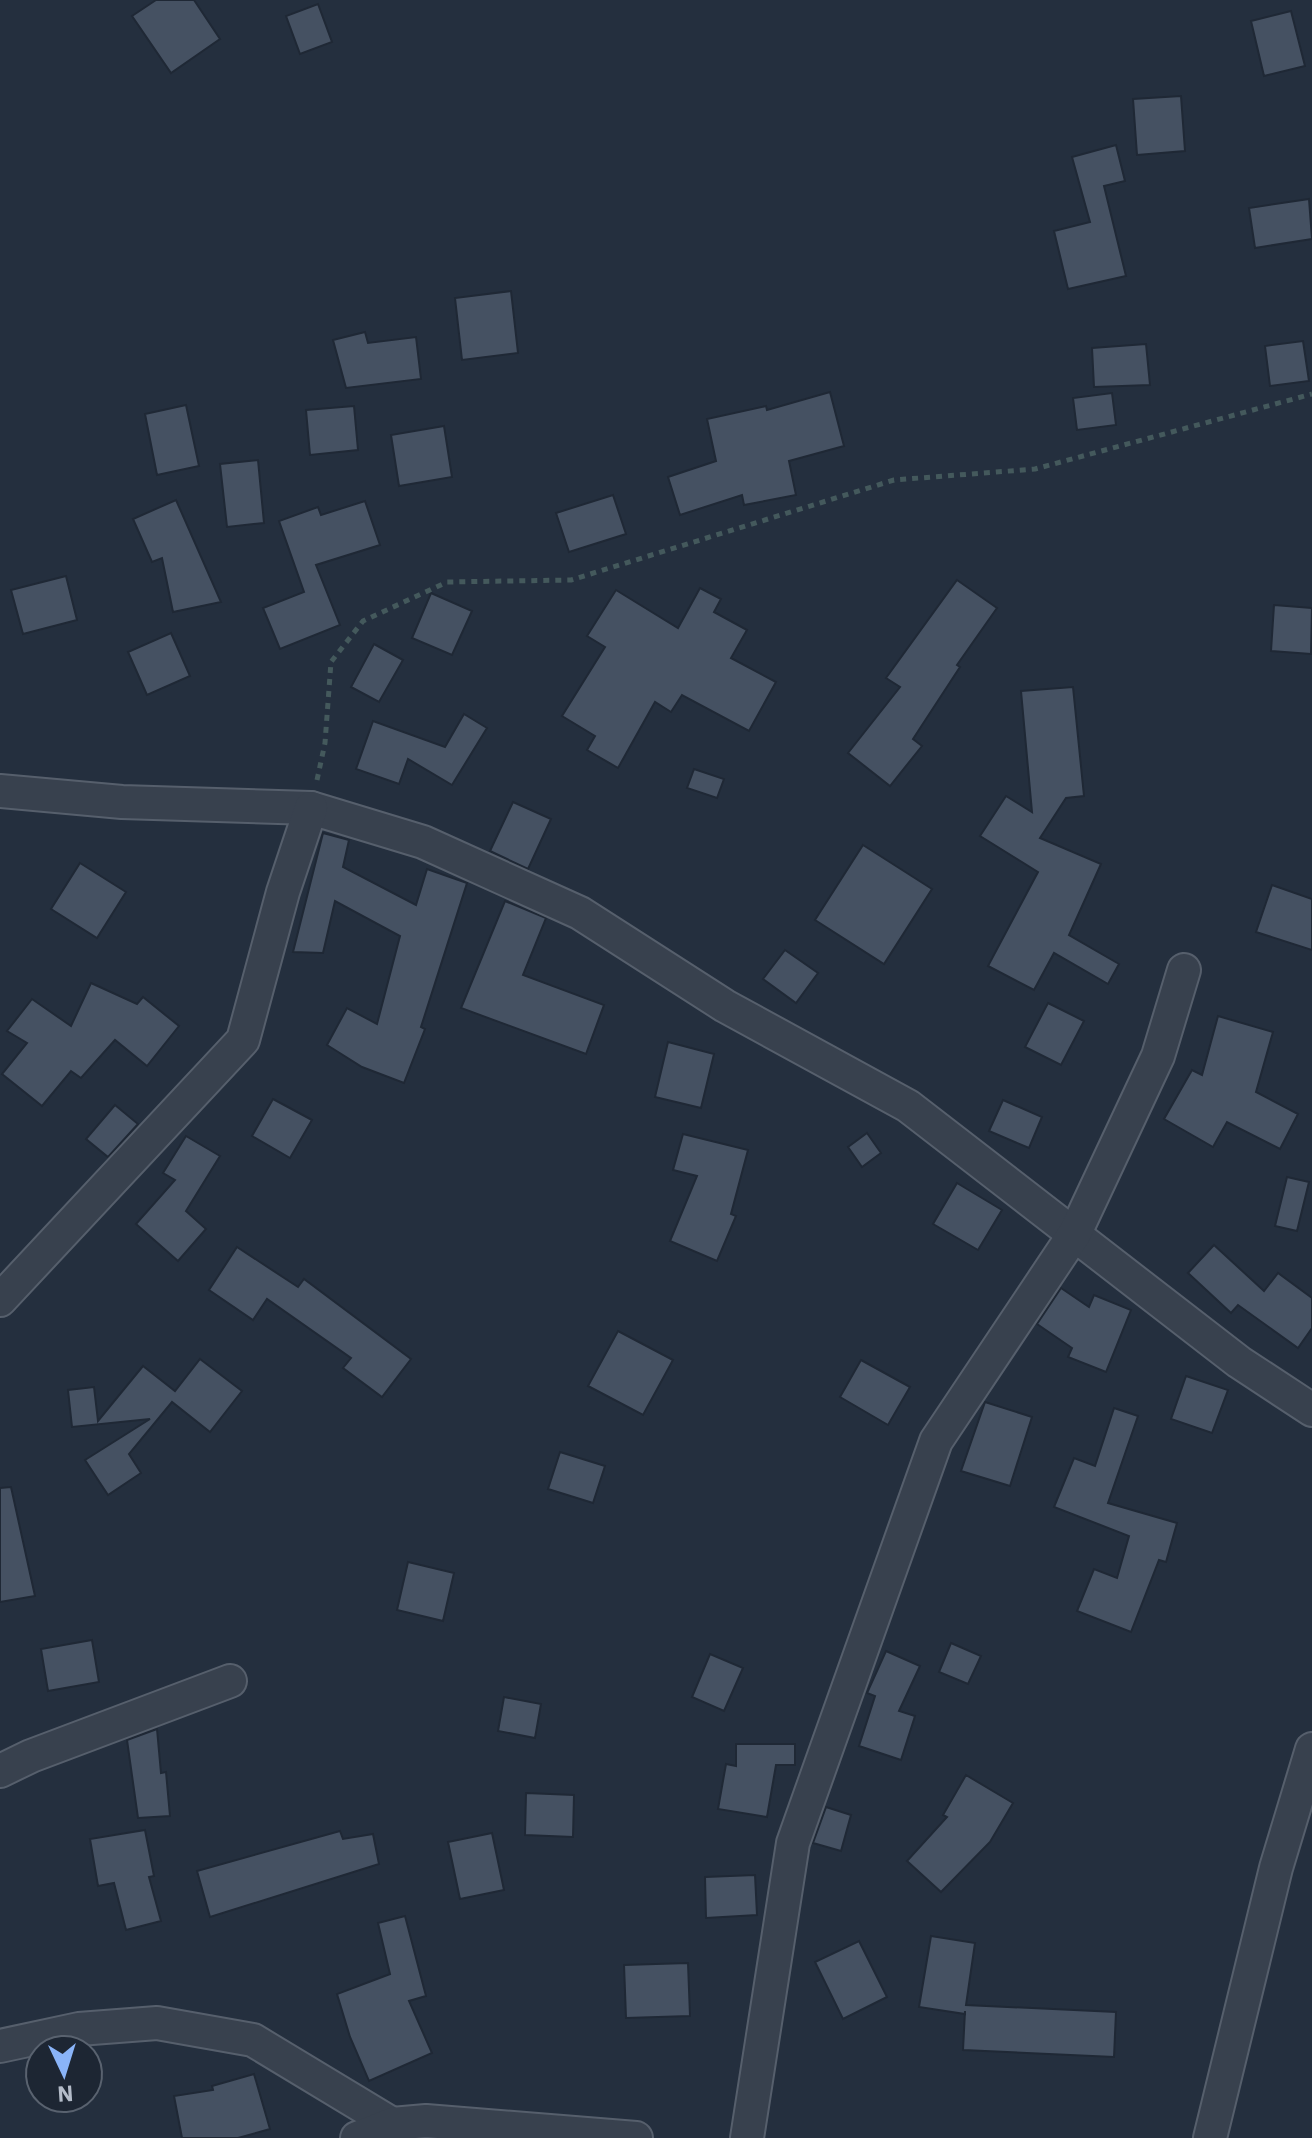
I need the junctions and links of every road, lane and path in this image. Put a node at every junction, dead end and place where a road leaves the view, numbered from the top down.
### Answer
1 (1312, 394) edge
2 (0, 791) edge
3 (311, 808) junction
4 (1184, 970) dead end
5 (1075, 1233) junction
6 (0, 1300) edge
7 (1312, 1410) edge
8 (230, 1681) dead end
9 (1312, 1749) edge
10 (0, 1771) edge
11 (0, 2046) edge
12 (392, 2124) junction
13 (357, 2138) edge
14 (636, 2138) edge
15 (747, 2138) edge
16 (1210, 2138) edge

1 - 3 path
2 - 3 street
3 - 5 street
3 - 6 street
4 - 5 street
5 - 7 street
5 - 15 street
8 - 10 street
9 - 16 street
11 - 12 street
12 - 13 street
12 - 14 street

